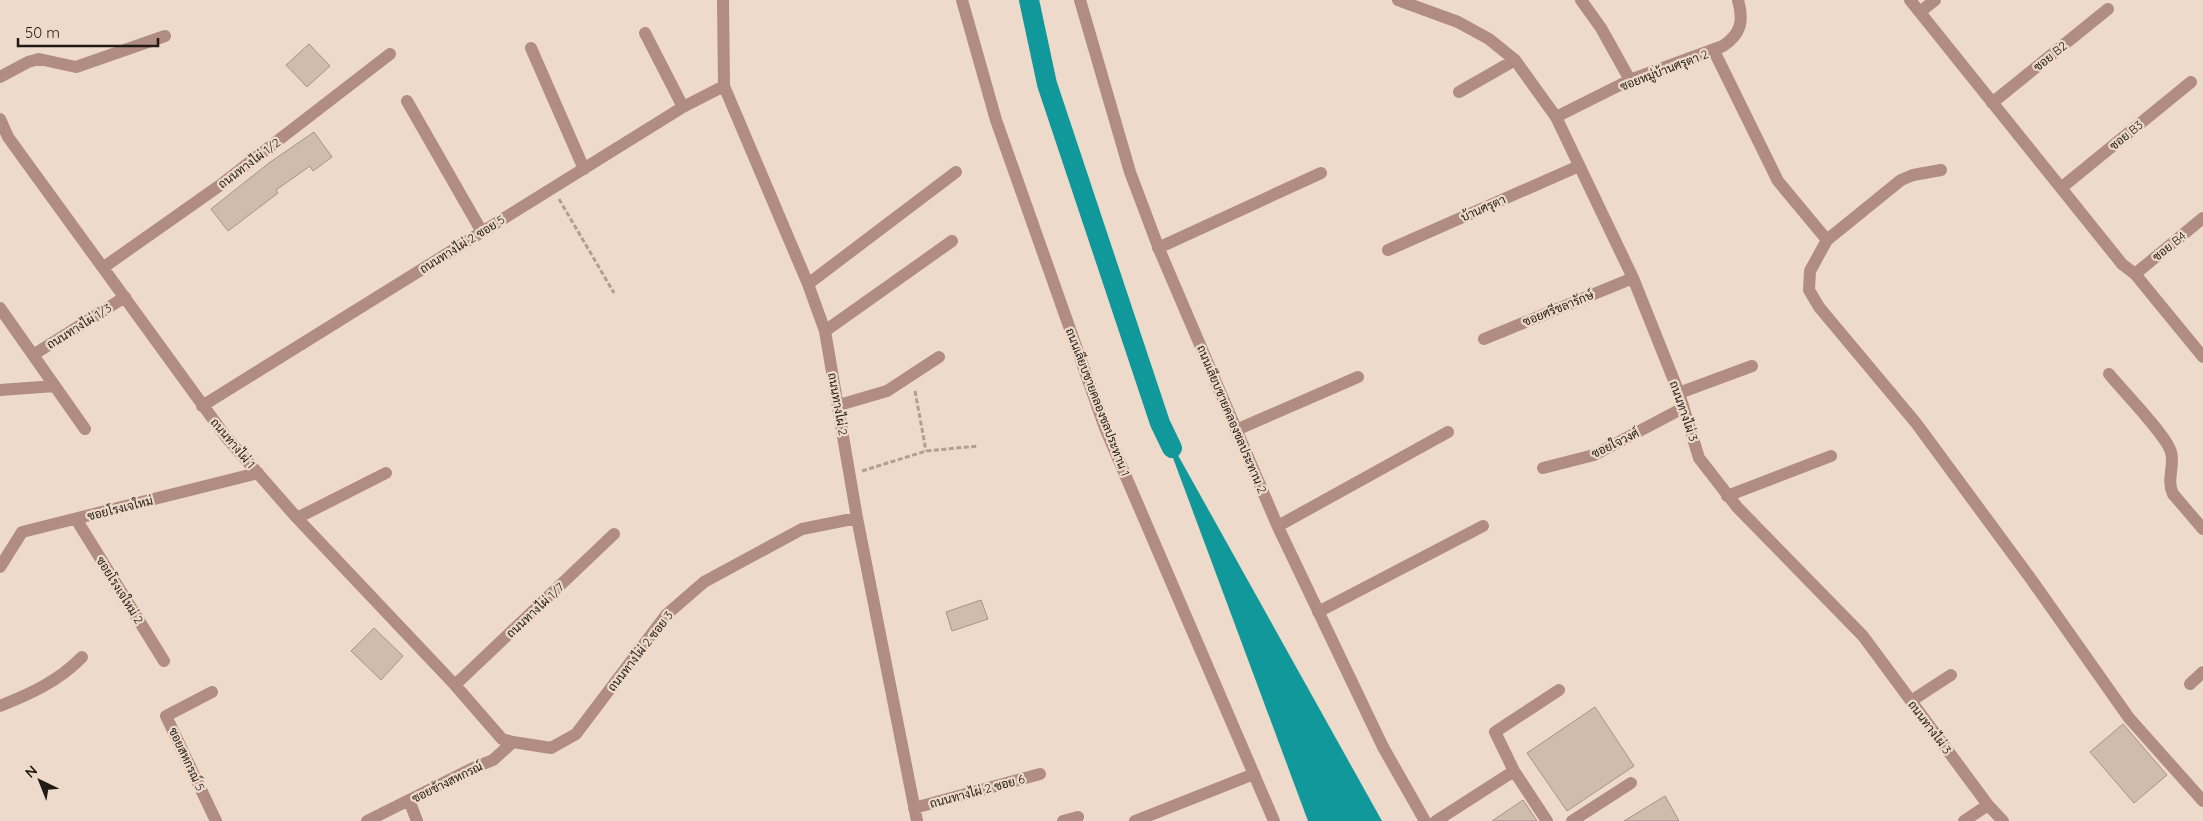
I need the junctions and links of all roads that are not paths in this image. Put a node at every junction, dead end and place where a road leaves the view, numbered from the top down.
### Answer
1 (723, 0) edge
2 (962, 0) edge
3 (1080, 0) edge
4 (1398, 0) edge
5 (1581, 0) edge
6 (1738, 0) edge
7 (1910, 0) edge
8 (1935, 0) edge
9 (2108, 9) dead end
10 (1920, 12) junction
11 (645, 33) dead end
12 (165, 36) dead end
13 (530, 48) dead end
14 (1714, 51) junction
15 (390, 54) dead end
16 (1515, 60) junction
17 (0, 77) edge
18 (1630, 80) junction
19 (2191, 82) dead end
20 (724, 86) junction
21 (1459, 92) dead end
22 (408, 101) dead end
23 (1992, 103) junction
24 (683, 107) junction
25 (1556, 117) junction
26 (0, 119) edge
27 (1579, 166) junction
28 (584, 169) junction
29 (1941, 170) dead end
30 (956, 172) dead end
31 (1321, 173) dead end
32 (2061, 188) junction
33 (2203, 218) edge
34 (482, 232) junction
35 (1827, 240) junction
36 (952, 242) dead end
37 (1158, 248) junction
38 (1388, 250) dead end
39 (104, 267) junction
40 (2135, 274) junction
41 (1633, 278) junction
42 (808, 284) junction
43 (125, 298) junction
44 (0, 308) edge
45 (825, 330) junction
46 (1484, 339) dead end
47 (33, 355) junction
48 (939, 357) dead end
49 (2203, 357) edge
50 (1752, 366) dead end
51 (2109, 374) dead end
52 (1358, 377) dead end
53 (55, 386) junction
54 (0, 390) edge
55 (1679, 393) junction
56 (839, 405) junction
57 (202, 406) junction
58 (1683, 408) junction
59 (85, 429) dead end
60 (1236, 430) junction
61 (1448, 432) dead end
62 (1831, 456) dead end
63 (1543, 468) dead end
64 (258, 473) junction
65 (386, 473) dead end
66 (1727, 496) junction
67 (297, 518) junction
68 (857, 518) junction
69 (76, 519) junction
70 (1278, 526) junction
71 (1483, 526) dead end
72 (2203, 530) edge
73 (614, 534) dead end
74 (0, 567) edge
75 (1318, 612) junction
76 (82, 658) dead end
77 (164, 661) dead end
78 (2203, 672) edge
79 (1951, 675) dead end
80 (2190, 684) dead end
81 (455, 685) junction
82 (1559, 690) dead end
83 (212, 692) dead end
84 (1911, 701) junction
85 (0, 706) edge
86 (508, 741) junction
87 (1514, 771) junction
88 (1040, 774) dead end
89 (1254, 774) junction
90 (1631, 783) dead end
91 (408, 800) junction
92 (2203, 801) edge
93 (1988, 805) junction
94 (916, 815) edge
95 (1078, 817) dead end
96 (216, 821) edge
97 (367, 821) edge
98 (417, 821) edge
99 (1063, 821) edge
100 (1135, 821) edge
101 (1274, 821) edge
102 (1425, 821) edge
103 (1436, 821) edge
104 (1547, 821) edge
105 (1572, 821) edge
106 (1964, 821) edge
107 (2003, 821) edge

1 - 20 street, ถนนทางไผ่ 2
2 - 89 street, ถนนเลียบชายคลองชลประทาน 1
3 - 37 street, ถนนเลียบชายคลองชลประทาน 2
4 - 16 street, ถนนทางไผ่ 3
5 - 18 street
6 - 14 street, ซอยหมู่บ้านศรุตา 2
7 - 10 street
8 - 10 street
9 - 23 street, ซอย B2
10 - 23 street
11 - 24 street
12 - 17 street
13 - 28 street
14 - 18 street, ซอยหมู่บ้านศรุตา 2
14 - 35 street
15 - 39 street, ถนนทางไผ่ 1/2
16 - 21 street
16 - 25 street, ถนนทางไผ่ 3
18 - 25 street, ซอยหมู่บ้านศรุตา 2
19 - 32 street, ซอย B3
20 - 24 street, ถนนทางไผ่ 2 ซอย 5
20 - 42 street, ถนนทางไผ่ 2
22 - 34 street
23 - 32 street
24 - 28 street, ถนนทางไผ่ 2 ซอย 5
25 - 27 street, ถนนทางไผ่ 3
26 - 39 street, ถนนทางไผ่ 1
27 - 38 street, บ้านศรุตา
27 - 41 street, ถนนทางไผ่ 3
28 - 34 street, ถนนทางไผ่ 2 ซอย 5
29 - 35 street
30 - 42 street
31 - 37 street
32 - 40 street
33 - 40 street, ซอย B4
34 - 57 street, ถนนทางไผ่ 2 ซอย 5
35 - 92 street
36 - 45 street
37 - 60 street, ถนนเลียบชายคลองชลประทาน 2
39 - 43 street, ถนนทางไผ่ 1
40 - 49 street
41 - 46 street, ซอยศรีชลารักษ์
41 - 55 street, ถนนทางไผ่ 3
42 - 45 street, ถนนทางไผ่ 2
43 - 47 street, ถนนทางไผ่ 1/3
43 - 57 street, ถนนทางไผ่ 1
44 - 47 street, ถนนทางไผ่ 1/3
45 - 56 street, ถนนทางไผ่ 2
47 - 53 street, ถนนทางไผ่ 1/3
48 - 56 street
50 - 55 street
51 - 72 street
52 - 60 street
53 - 54 street
53 - 59 street, ถนนทางไผ่ 1/3
55 - 58 street, ถนนทางไผ่ 3
56 - 68 street, ถนนทางไผ่ 2
57 - 64 street, ถนนทางไผ่ 1
58 - 63 street, ซอยใจวงศ์
58 - 66 street, ถนนทางไผ่ 3
60 - 70 street, ถนนเลียบชายคลองชลประทาน 2
61 - 70 street
62 - 66 street
64 - 67 street, ถนนทางไผ่ 1
64 - 69 street, ซอยโรงเจใหม่
65 - 67 street
66 - 84 street, ถนนทางไผ่ 3
67 - 81 street, ถนนทางไผ่ 1
68 - 86 street, ถนนทางไผ่ 2 ซอย 3
68 - 94 street, ถนนทางไผ่ 2
69 - 74 street, ซอยโรงเจใหม่
69 - 77 street, ซอยโรงเจใหม่ 2
70 - 75 street, ถนนเลียบชายคลองชลประทาน 2
71 - 75 street
73 - 81 street, ถนนทางไผ่ 1/7
75 - 102 street, ถนนเลียบชายคลองชลประทาน 2
76 - 85 street
78 - 80 street
79 - 84 street
81 - 86 street, ถนนทางไผ่ 1
82 - 87 street
83 - 96 street, ซอยสหกรณ์ 5
84 - 93 street, ถนนทางไผ่ 3
86 - 91 street, ซอยข้างสหกรณ์
87 - 103 street
87 - 104 street
88 - 94 street, ถนนทางไผ่ 2 ซอย 6
89 - 100 street
89 - 101 street, ถนนเลียบชายคลองชลประทาน 1
90 - 105 street
91 - 97 street, ซอยข้างสหกรณ์
91 - 98 street
93 - 106 street
93 - 107 street, ถนนทางไผ่ 3
95 - 99 street

